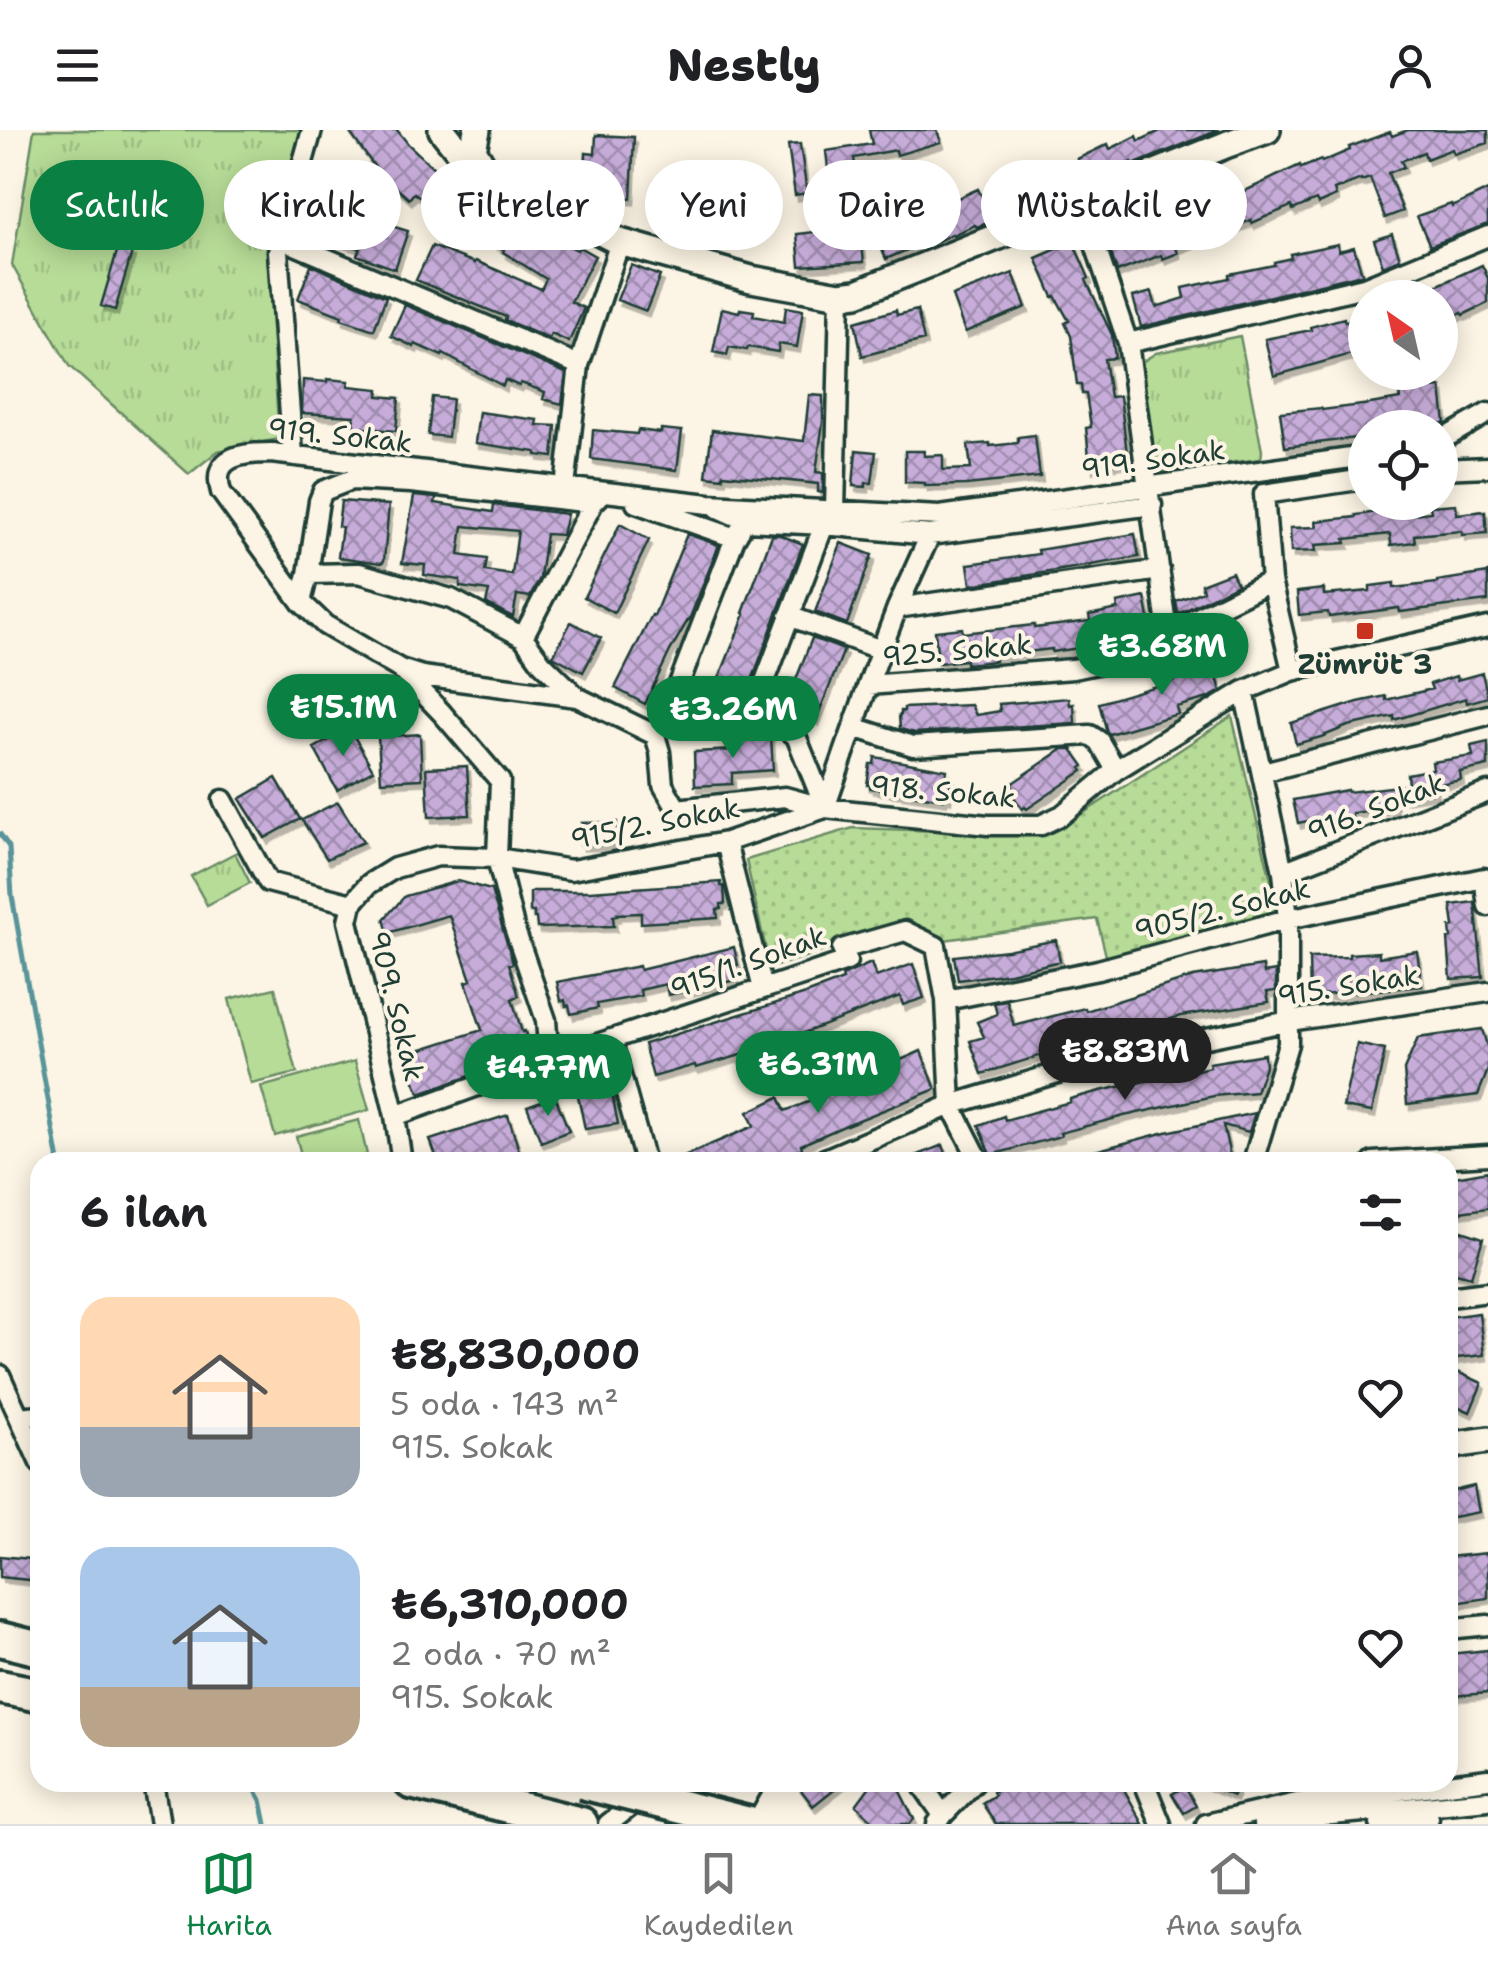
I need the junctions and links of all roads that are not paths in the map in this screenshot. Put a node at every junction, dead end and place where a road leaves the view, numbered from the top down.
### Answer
1 (312, 130) edge
2 (442, 130) edge
3 (454, 130) edge
4 (477, 130) edge
5 (1267, 130) edge
6 (462, 156) junction
7 (303, 160) edge
8 (468, 160) edge
9 (479, 160) edge
10 (1190, 160) edge
11 (1488, 236) edge
12 (625, 243) edge
13 (981, 243) edge
14 (278, 250) edge
15 (307, 250) edge
16 (617, 250) edge
17 (1097, 250) edge
18 (840, 295) junction
19 (1128, 343) junction
20 (579, 364) junction
21 (1488, 413) edge
22 (1458, 431) edge
23 (293, 456) junction
24 (1348, 459) edge
25 (1488, 467) edge
26 (1458, 468) edge
27 (1348, 481) edge
28 (565, 487) junction
29 (1151, 496) junction
30 (599, 497) junction
31 (709, 504) junction
32 (829, 518) junction
33 (747, 521) junction
34 (930, 535) junction
35 (734, 538) junction
36 (1160, 570) junction
37 (308, 574) junction
38 (1272, 582) junction
39 (301, 602) junction
40 (898, 608) junction
41 (789, 616) junction
42 (1488, 627) edge
43 (1168, 633) junction
44 (522, 637) junction
45 (881, 650) junction
46 (400, 669) junction
47 (1292, 671) junction
48 (868, 685) junction
49 (1244, 691) junction
50 (577, 697) junction
51 (666, 710) junction
52 (1488, 715) edge
53 (750, 720) junction
54 (854, 727) junction
55 (655, 735) junction
56 (1116, 770) junction
57 (1263, 772) junction
58 (1488, 792) edge
59 (223, 800) dead end
60 (825, 808) junction
61 (726, 842) junction
62 (497, 858) junction
63 (1283, 872) junction
64 (1488, 906) edge
65 (350, 913) junction
66 (1288, 919) junction
67 (763, 989) junction
68 (1488, 992) edge
69 (946, 1000) junction
70 (1289, 1021) junction
71 (611, 1040) junction
72 (549, 1060) junction
73 (952, 1105) junction
74 (395, 1116) junction
75 (400, 1152) edge
76 (642, 1152) edge
77 (842, 1152) edge
78 (975, 1152) edge
79 (1256, 1152) edge
80 (1488, 1155) edge
81 (1458, 1157) edge
82 (1488, 1292) edge
83 (1458, 1295) edge
84 (0, 1375) edge
85 (30, 1415) edge
86 (19, 1416) junction
87 (1488, 1440) edge
88 (30, 1441) edge
89 (1458, 1444) edge
90 (1488, 1457) edge
91 (1458, 1461) edge
92 (1488, 1624) edge
93 (1458, 1628) edge
94 (0, 1639) edge
95 (30, 1646) edge
96 (0, 1687) edge
97 (30, 1693) edge
98 (1488, 1779) edge
99 (1458, 1781) edge
100 (155, 1792) edge
101 (451, 1792) edge
102 (637, 1792) edge
103 (649, 1792) edge
104 (925, 1792) edge
105 (965, 1792) edge
106 (1148, 1792) edge
107 (1354, 1792) edge
108 (1478, 1801) edge
109 (719, 1807) edge
110 (940, 1819) edge
111 (160, 1824) edge
112 (582, 1824) edge
113 (608, 1824) edge
114 (1161, 1824) edge
115 (1206, 1824) edge
116 (1264, 1824) edge
117 (1380, 1824) edge

1 - 7 street
2 - 6 main road
3 - 6 main road
4 - 9 main road
5 - 10 main road
6 - 8 main road
11 - 19 street
12 - 18 main road
13 - 18 main road
14 - 23 street
15 - 20 street
16 - 20 street
17 - 19 street
18 - 32 street
19 - 29 street
20 - 28 street
21 - 22 street
23 - 28 street, 919. Sokak
23 - 39 street, 919. Sokak
24 - 29 street, 919. Sokak
25 - 26 street
27 - 38 street
28 - 30 street, 919. Sokak
29 - 32 street, 919. Sokak
29 - 34 street, 919. Sokak
29 - 36 street
30 - 31 street, 919. Sokak
30 - 35 street, 919. Sokak
30 - 37 street
30 - 44 street
31 - 32 street, 919. Sokak
31 - 33 street, 919. Sokak
32 - 33 street, 919. Sokak
32 - 34 street, 919. Sokak
32 - 41 street
33 - 35 street
34 - 40 street
35 - 51 street
36 - 40 street
36 - 43 street
37 - 39 street
37 - 44 street
38 - 43 street, 925. Sokak
38 - 47 street
39 - 46 street, 919. Sokak
40 - 45 street
41 - 45 street
41 - 53 street
42 - 47 street, 918. Sokak
43 - 48 street, 925. Sokak
44 - 50 street
45 - 48 street
46 - 50 street
46 - 62 street, 919. Sokak
47 - 49 street, 918. Sokak
48 - 54 street
49 - 56 street, 918. Sokak
49 - 57 street
50 - 55 street
51 - 53 street
51 - 55 street
52 - 57 street
53 - 60 street
54 - 56 street
54 - 60 street
55 - 60 street, 918. Sokak
56 - 60 street, 918. Sokak
57 - 63 street
58 - 63 street, 916. Sokak
59 - 65 street
60 - 61 street, 915/2. Sokak
61 - 62 street, 915/2. Sokak
61 - 67 street
62 - 65 street, 915/2. Sokak
62 - 72 street, 919. Sokak
63 - 66 street
64 - 66 street, 905/2. Sokak
65 - 74 street, 909. Sokak
66 - 69 street, 905/2. Sokak
66 - 70 street
67 - 69 street, 915/1. Sokak
67 - 71 street, 915/1. Sokak
68 - 70 street, 915. Sokak
69 - 73 street
70 - 73 street, 915. Sokak
70 - 79 street
71 - 72 street, 915/1. Sokak
71 - 76 street
72 - 74 street, 915/1. Sokak
73 - 77 street, 915. Sokak
73 - 78 street
74 - 75 street, 909. Sokak
80 - 81 street
82 - 83 street
84 - 86 street
85 - 86 street
86 - 88 street
87 - 89 main road
90 - 91 main road
92 - 93 street
94 - 95 highway
96 - 97 highway
98 - 99 street
100 - 111 street
101 - 112 highway
102 - 109 highway, bridge
103 - 113 street
104 - 110 street
105 - 110 street
106 - 114 street
107 - 115 street
108 - 116 street
108 - 117 street

